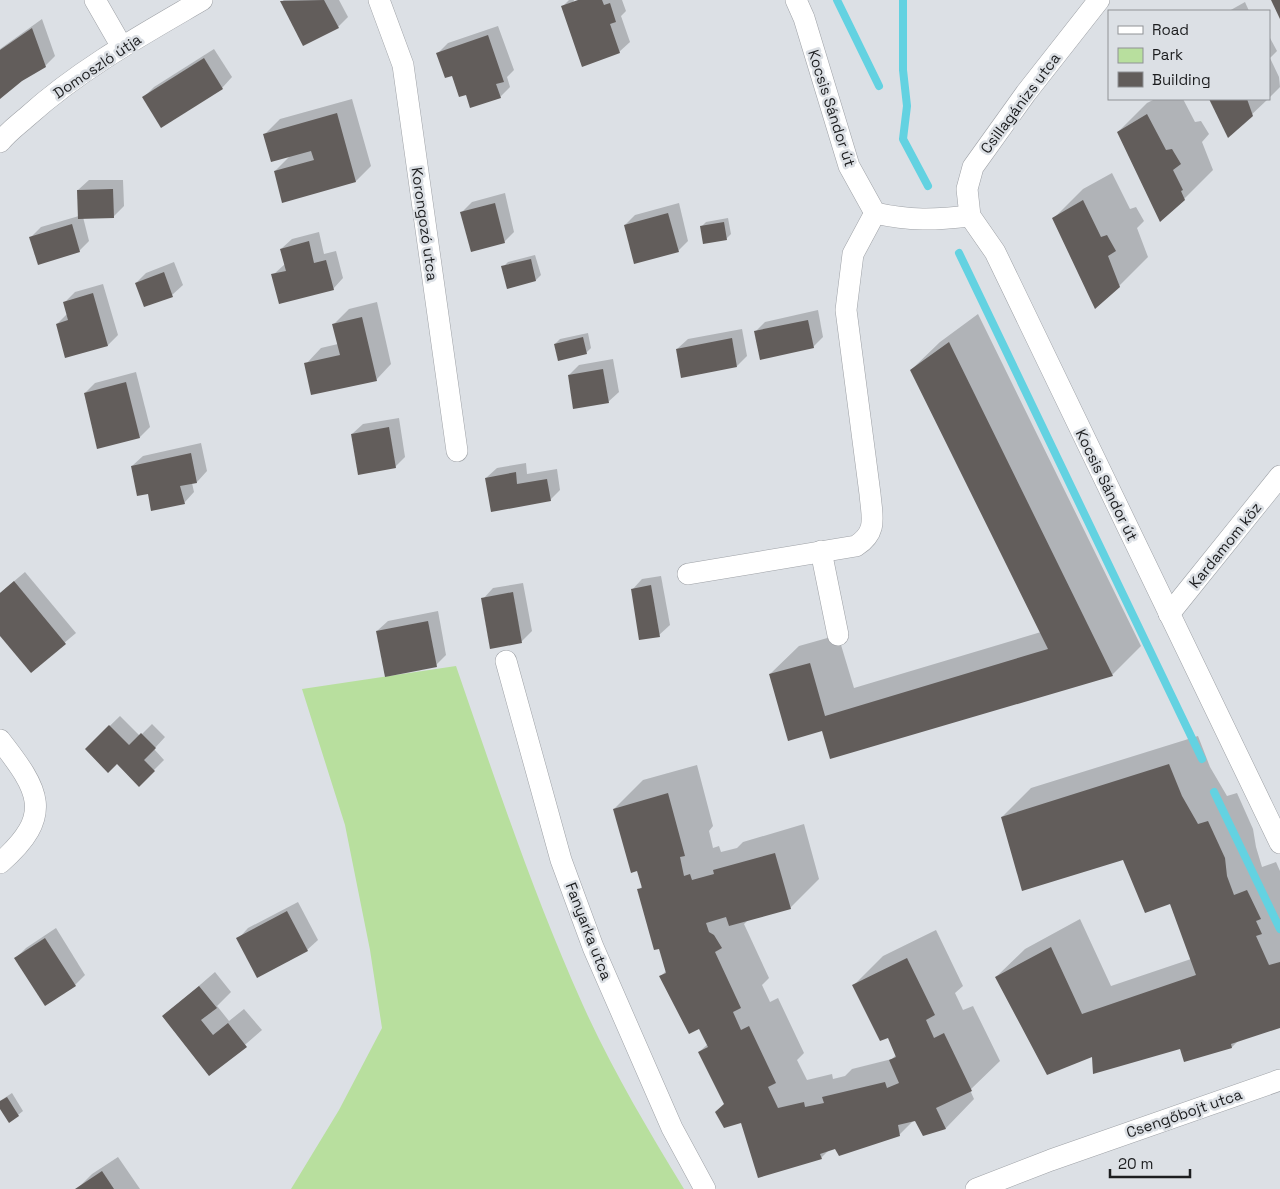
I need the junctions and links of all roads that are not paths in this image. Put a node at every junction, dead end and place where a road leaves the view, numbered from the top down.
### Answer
1 (95, 0) edge
2 (202, 0) edge
3 (379, 0) edge
4 (796, 0) edge
5 (1099, 0) edge
6 (122, 47) junction
7 (0, 142) edge
8 (875, 212) junction
9 (970, 216) junction
10 (457, 451) dead end
11 (1280, 476) edge
12 (821, 551) junction
13 (688, 574) dead end
14 (1170, 614) junction
15 (838, 636) dead end
16 (506, 661) dead end
17 (0, 740) edge
18 (1280, 843) edge
19 (0, 863) edge
20 (1280, 1080) edge
21 (705, 1189) edge
22 (976, 1189) edge

1 - 6 street
2 - 6 street, Domoszló útja
3 - 10 street, Korongozó utca
4 - 8 street, Kocsis Sándor út
5 - 9 street, Csillagánizs utca
6 - 7 street, Domoszló útja
8 - 9 street
8 - 12 street
9 - 14 street, Kocsis Sándor út
11 - 14 street, Kardamom köz
12 - 13 street
12 - 15 street
14 - 18 street, Kocsis Sándor út
16 - 21 street, Fanyarka utca
17 - 19 street
20 - 22 street, Csengőbojt utca

